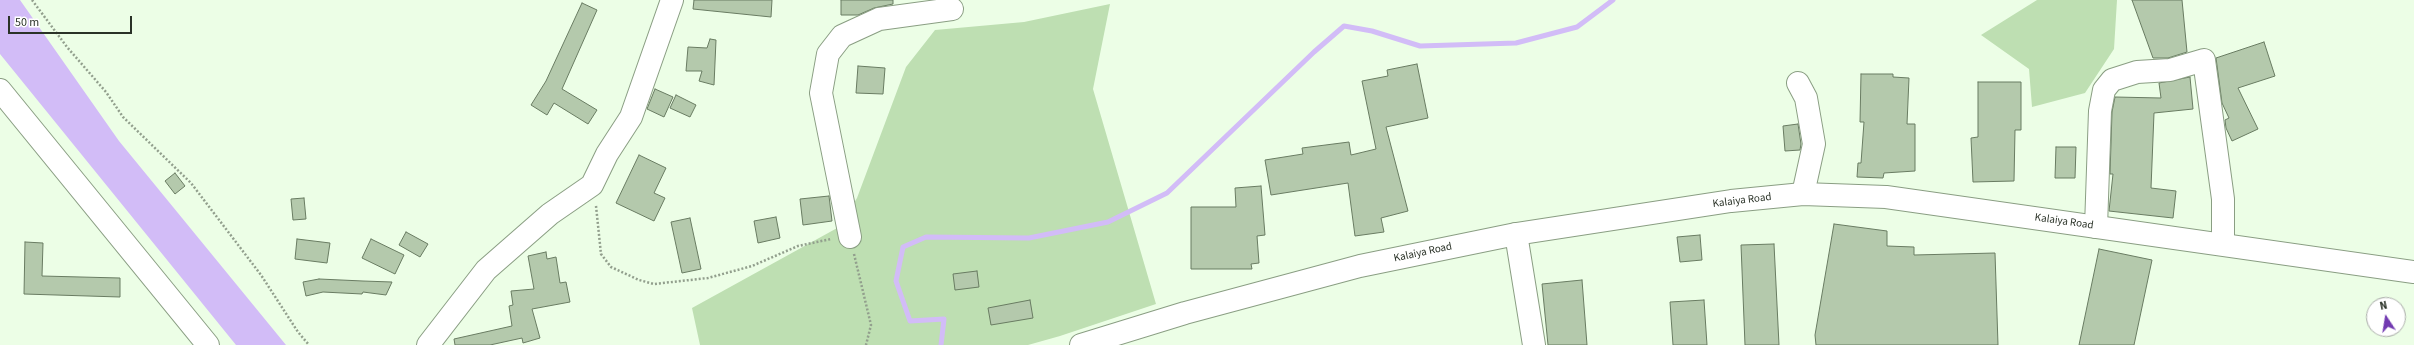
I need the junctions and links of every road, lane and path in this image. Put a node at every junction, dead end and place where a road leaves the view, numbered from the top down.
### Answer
1 (32, 0) edge
2 (672, 0) edge
3 (952, 9) dead end
4 (1798, 83) dead end
5 (0, 90) edge
6 (592, 185) junction
7 (1803, 194) junction
8 (2096, 227) junction
9 (1516, 234) junction
10 (850, 237) junction
11 (2223, 244) junction
12 (2414, 272) edge
13 (208, 345) edge
14 (309, 345) edge
15 (428, 345) edge
16 (866, 345) edge
17 (1081, 345) edge
18 (1534, 345) edge

1 - 14 path
2 - 6 main road
3 - 10 main road
4 - 7 main road
5 - 13 main road
6 - 10 path
6 - 15 main road
7 - 8 main road, Kalaiya Road
7 - 9 main road, Kalaiya Road
8 - 11 main road, Kalaiya Road
8 - 11 main road
9 - 17 main road, Kalaiya Road
9 - 18 main road
10 - 16 path
11 - 12 main road, Kalaiya Road

